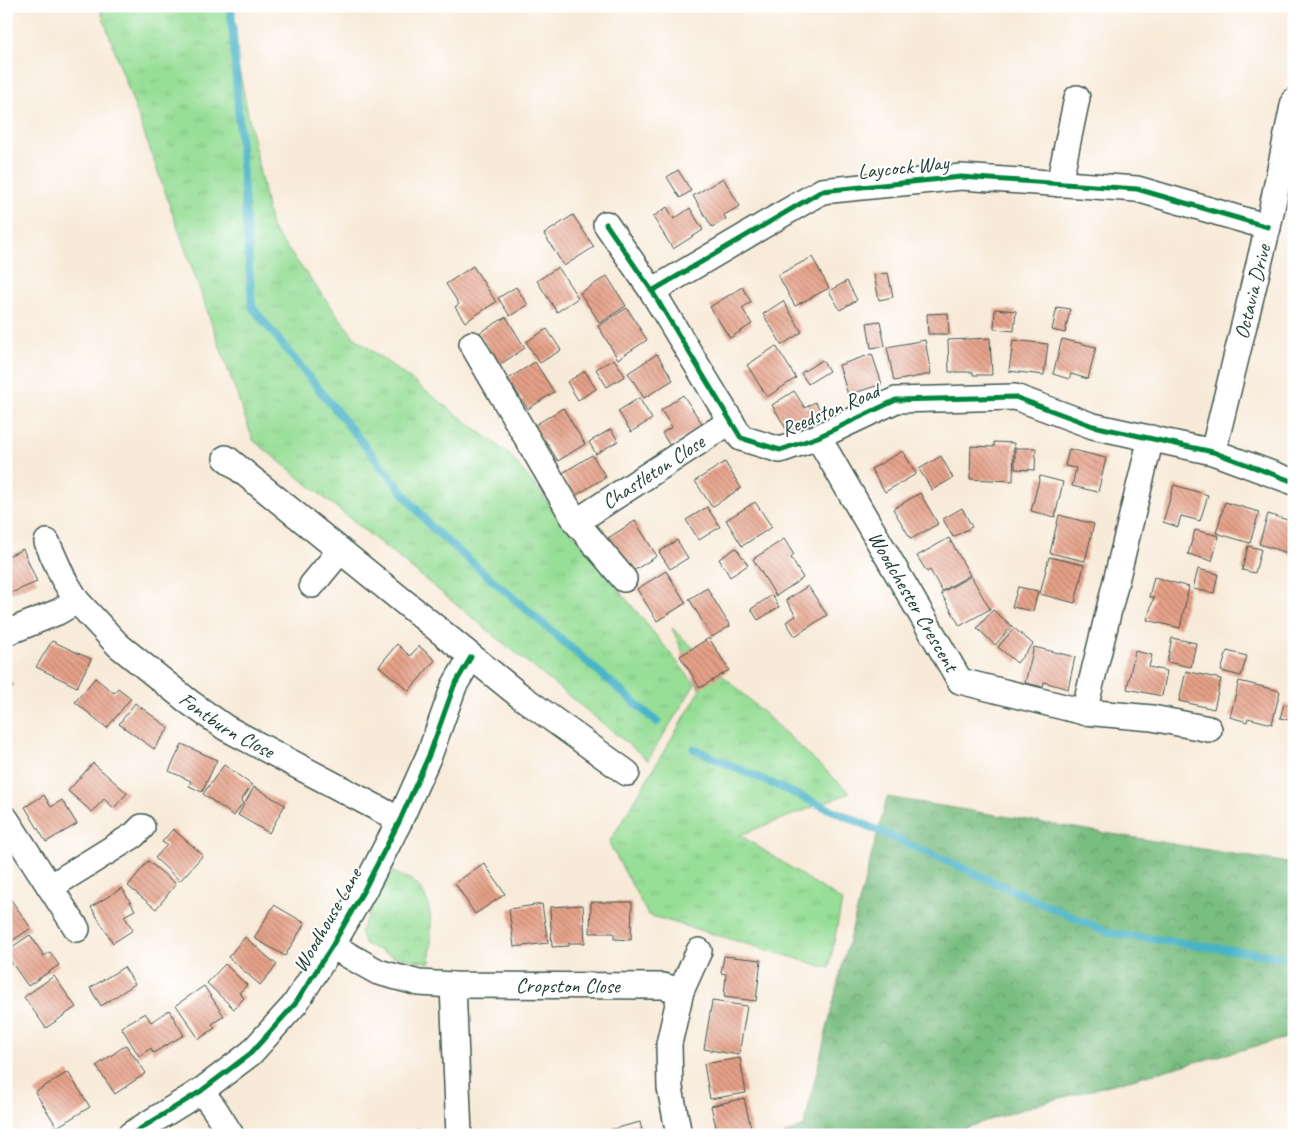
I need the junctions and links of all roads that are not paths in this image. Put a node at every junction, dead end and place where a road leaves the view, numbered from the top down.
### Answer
1 (1077, 98) dead end
2 (1293, 111) edge
3 (1059, 184) junction
4 (606, 224) dead end
5 (1268, 226) junction
6 (652, 291) junction
7 (472, 344) dead end
8 (731, 421) junction
9 (818, 437) junction
10 (1151, 438) junction
11 (1214, 452) junction
12 (226, 458) dead end
13 (1294, 482) edge
14 (576, 522) junction
15 (47, 542) dead end
16 (340, 551) junction
17 (624, 580) dead end
18 (312, 585) dead end
19 (78, 601) junction
20 (6, 633) edge
21 (471, 657) junction
22 (1084, 712) junction
23 (1209, 730) dead end
24 (627, 773) dead end
25 (6, 819) edge
26 (400, 820) junction
27 (142, 826) dead end
28 (50, 887) junction
29 (77, 930) dead end
30 (332, 946) junction
31 (699, 951) dead end
32 (453, 985) junction
33 (680, 991) junction
34 (201, 1091) junction
35 (130, 1135) edge
36 (231, 1135) edge
37 (458, 1135) edge
38 (679, 1135) edge

1 - 3 street
2 - 5 street, Octavia Drive
3 - 5 street, Laycock Way
3 - 6 street, Laycock Way
4 - 6 street, Reedston Road
5 - 11 street, Octavia Drive
6 - 8 street, Reedston Road
7 - 14 street
8 - 9 street, Reedston Road
8 - 14 street, Chastleton Close
9 - 10 street, Reedston Road
9 - 22 street, Woodchester Crescent
10 - 11 street, Reedston Road
10 - 22 street
11 - 13 street, Reedston Road
12 - 16 street
14 - 17 street
15 - 19 street, Fontburn Close
16 - 18 street
16 - 21 street
19 - 20 street
19 - 26 street, Fontburn Close
21 - 24 street
21 - 26 street, Woodhouse Lane
22 - 23 street, Woodchester Crescent
25 - 28 street
26 - 30 street, Woodhouse Lane
27 - 28 street
28 - 29 street
30 - 32 street, Cropston Close
30 - 34 street, Woodhouse Lane
31 - 33 street
32 - 33 street, Cropston Close
32 - 37 street
33 - 38 street
34 - 35 street, Woodhouse Lane
34 - 36 street

